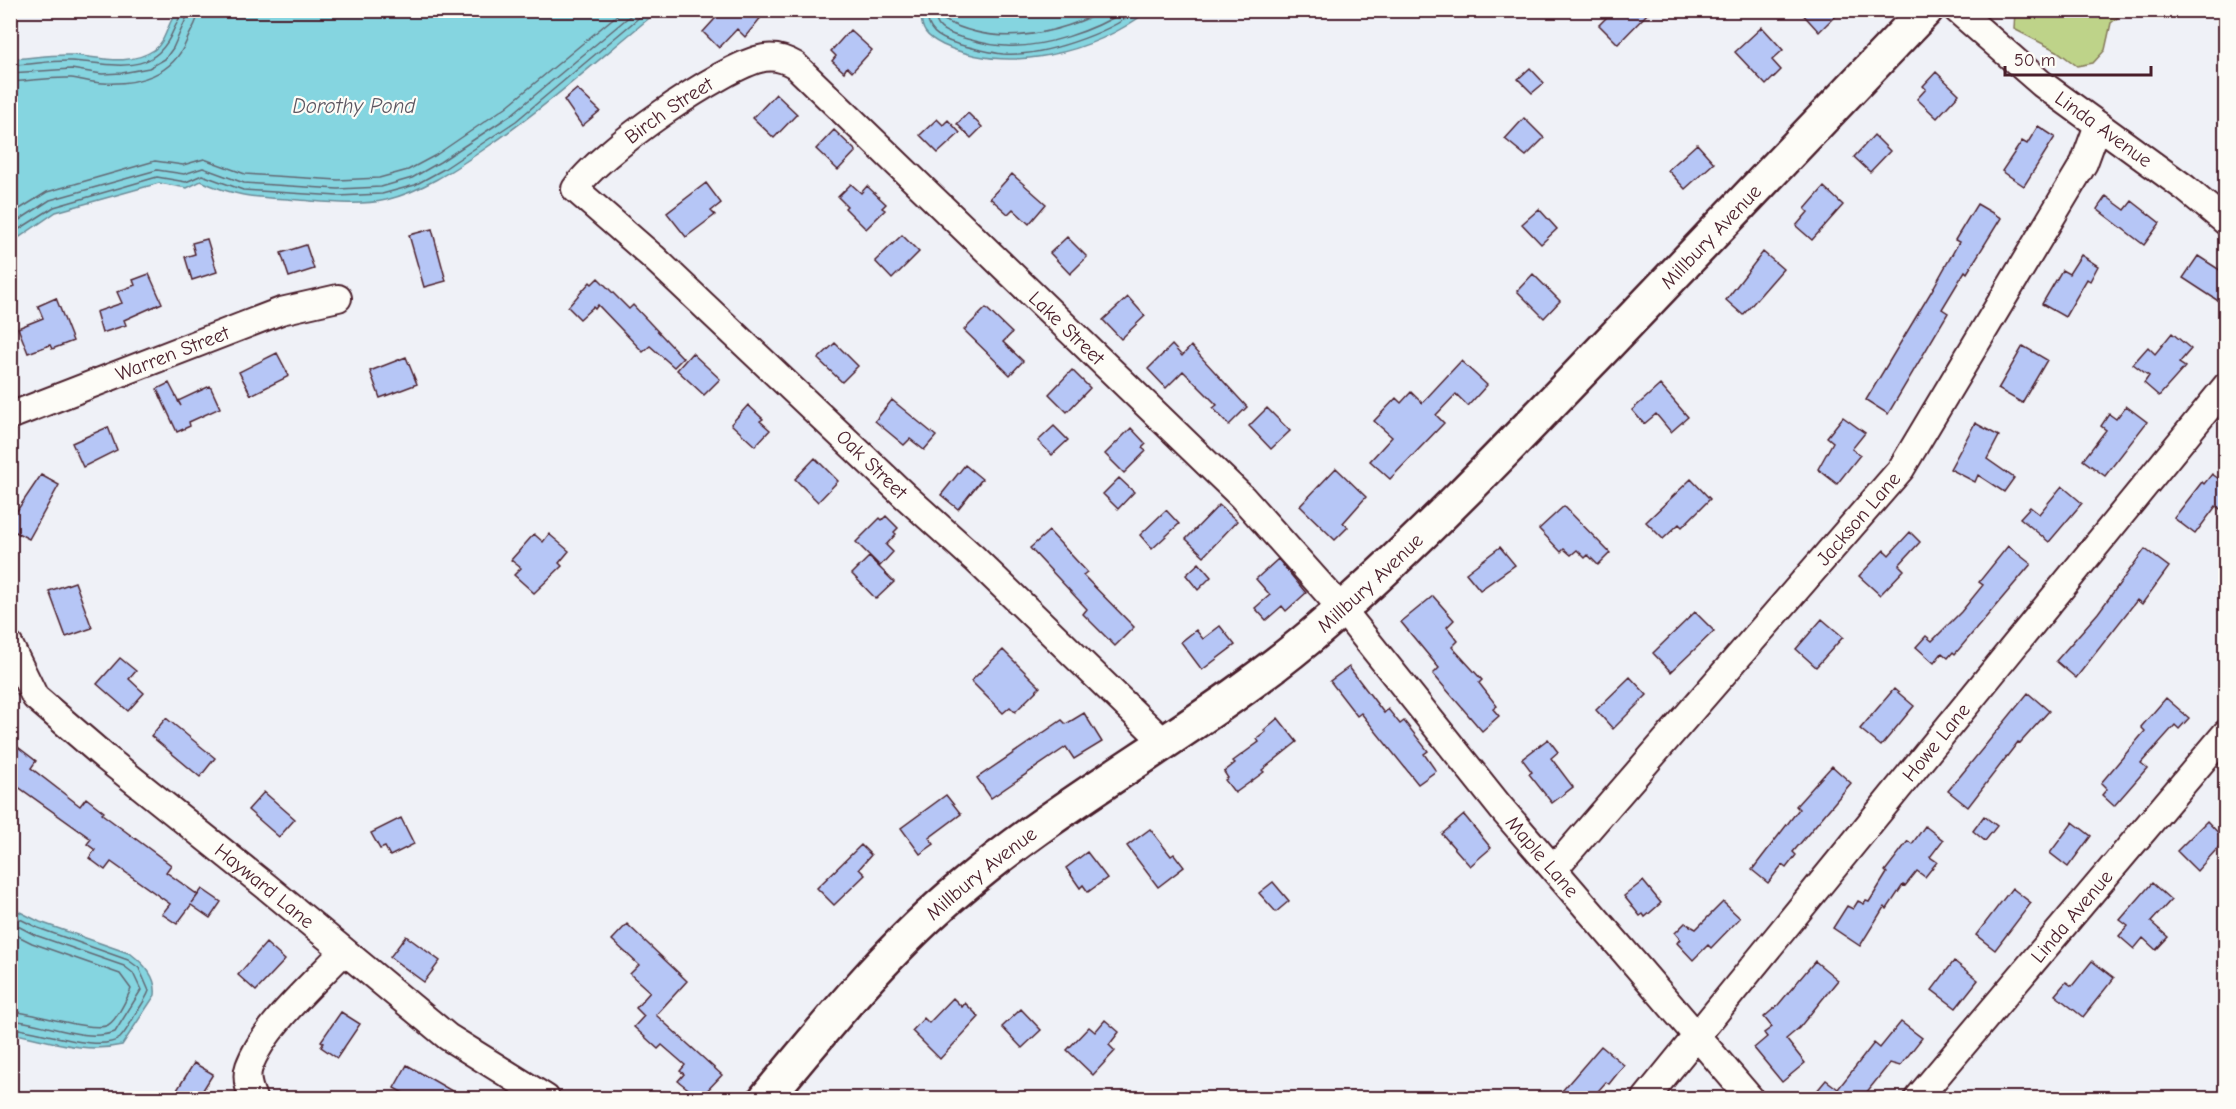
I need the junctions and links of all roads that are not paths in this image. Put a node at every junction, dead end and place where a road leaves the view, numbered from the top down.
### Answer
1 (1926, 10) edge
2 (1957, 10) edge
3 (779, 58) joint
4 (2098, 125) junction
5 (575, 189) joint
6 (2226, 222) edge
7 (338, 298) dead end
8 (2226, 386) edge
9 (10, 416) edge
10 (1342, 609) junction
11 (10, 646) edge
12 (2226, 733) edge
13 (1166, 744) junction
14 (1554, 870) junction
15 (343, 952) junction
16 (1697, 1037) junction
17 (253, 1098) edge
18 (546, 1098) edge
19 (766, 1098) edge
20 (1646, 1098) edge
21 (1750, 1098) edge
22 (1917, 1098) edge

1 - 10 main road, Millbury Avenue
2 - 4 street, Linda Avenue
3 - 5 street, Birch Street
3 - 10 street, Lake Street
4 - 6 street, Linda Avenue
4 - 14 street, Jackson Lane
5 - 13 street, Oak Street
7 - 9 street, Warren Street
8 - 16 street, Howe Lane
10 - 13 main road, Millbury Avenue
10 - 14 street, Maple Lane
11 - 15 street, Hayward Lane
12 - 22 street, Linda Avenue
13 - 19 main road, Millbury Avenue
14 - 16 street, Maple Lane
15 - 17 street
15 - 18 street, Hayward Lane
16 - 20 street, Howe Lane
16 - 21 street, Maple Lane

